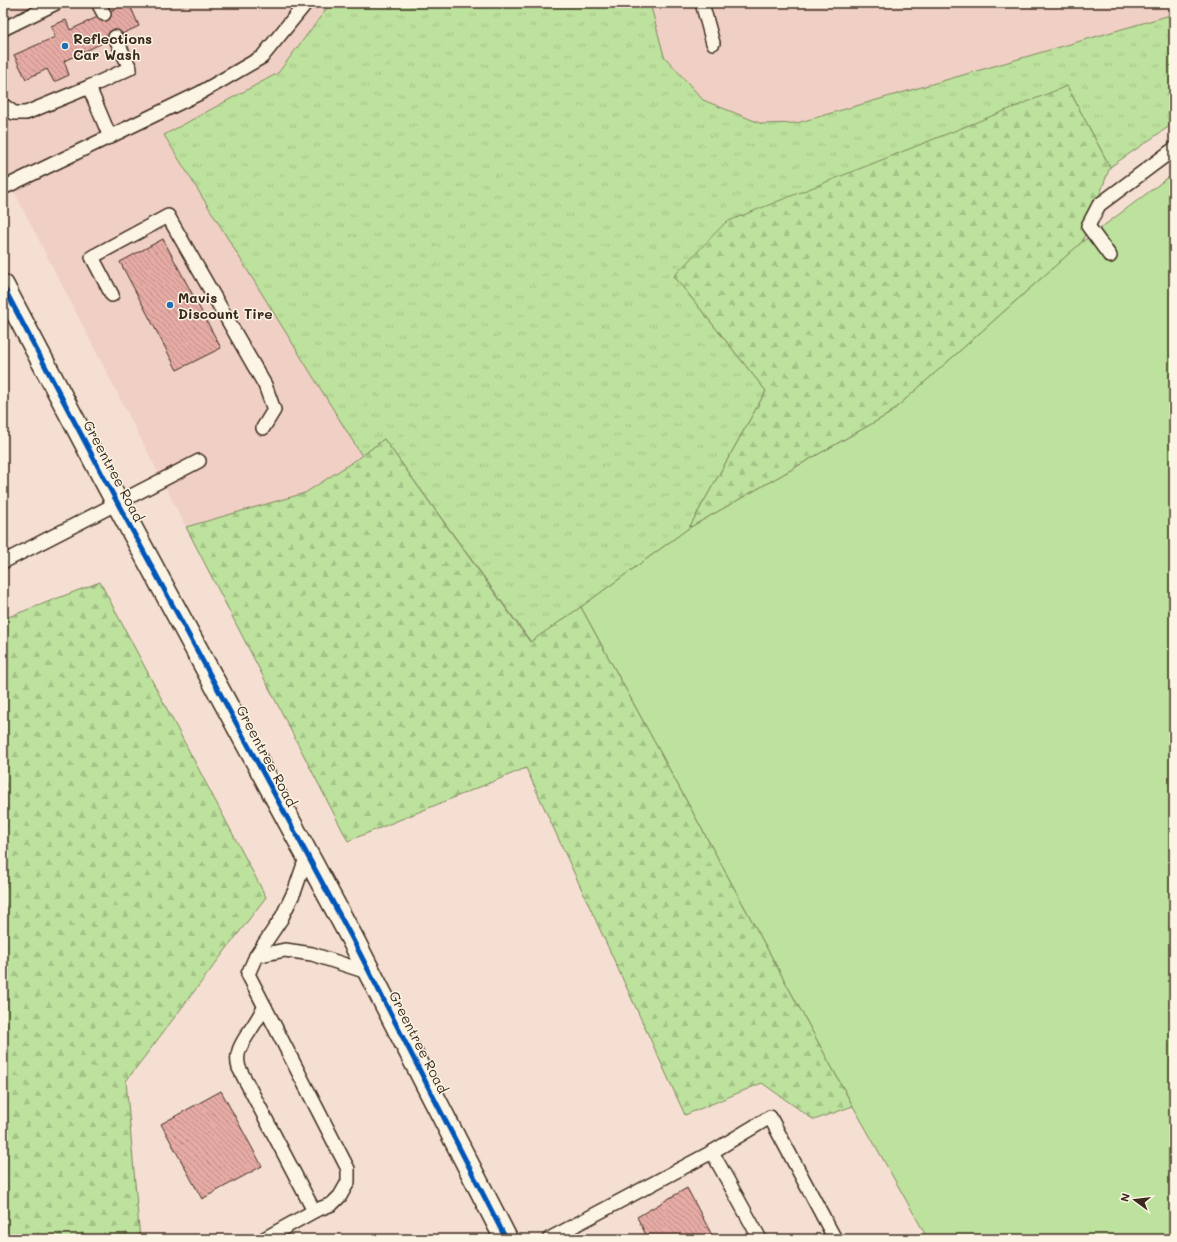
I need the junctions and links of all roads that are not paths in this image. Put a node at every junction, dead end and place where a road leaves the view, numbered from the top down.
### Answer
1 (56, 3) edge
2 (306, 3) edge
3 (702, 3) edge
4 (3, 29) edge
5 (115, 37) dead end
6 (713, 44) dead end
7 (89, 87) junction
8 (3, 105) edge
9 (110, 137) junction
10 (1174, 149) edge
11 (3, 188) edge
12 (1110, 256) dead end
13 (3, 286) edge
14 (112, 295) dead end
15 (263, 428) dead end
16 (199, 461) dead end
17 (118, 504) junction
18 (3, 562) edge
19 (307, 854) junction
20 (256, 956) junction
21 (370, 973) junction
22 (265, 1007) junction
23 (712, 1152) junction
24 (314, 1211) junction
25 (264, 1239) edge
26 (506, 1239) edge
27 (549, 1239) edge
28 (760, 1239) edge
29 (835, 1239) edge

1 - 4 lane
2 - 9 lane
3 - 6 lane
5 - 7 lane
7 - 8 lane
7 - 9 lane
9 - 11 lane
10 - 12 lane
13 - 17 street, Greentree Road
14 - 15 lane
16 - 17 lane
17 - 18 lane
17 - 19 street, Greentree Road
19 - 20 lane
19 - 21 street, Greentree Road
20 - 21 lane
20 - 22 lane
21 - 26 street, Greentree Road
22 - 24 lane
22 - 24 lane
23 - 27 lane
23 - 28 lane
23 - 29 lane
24 - 25 lane

